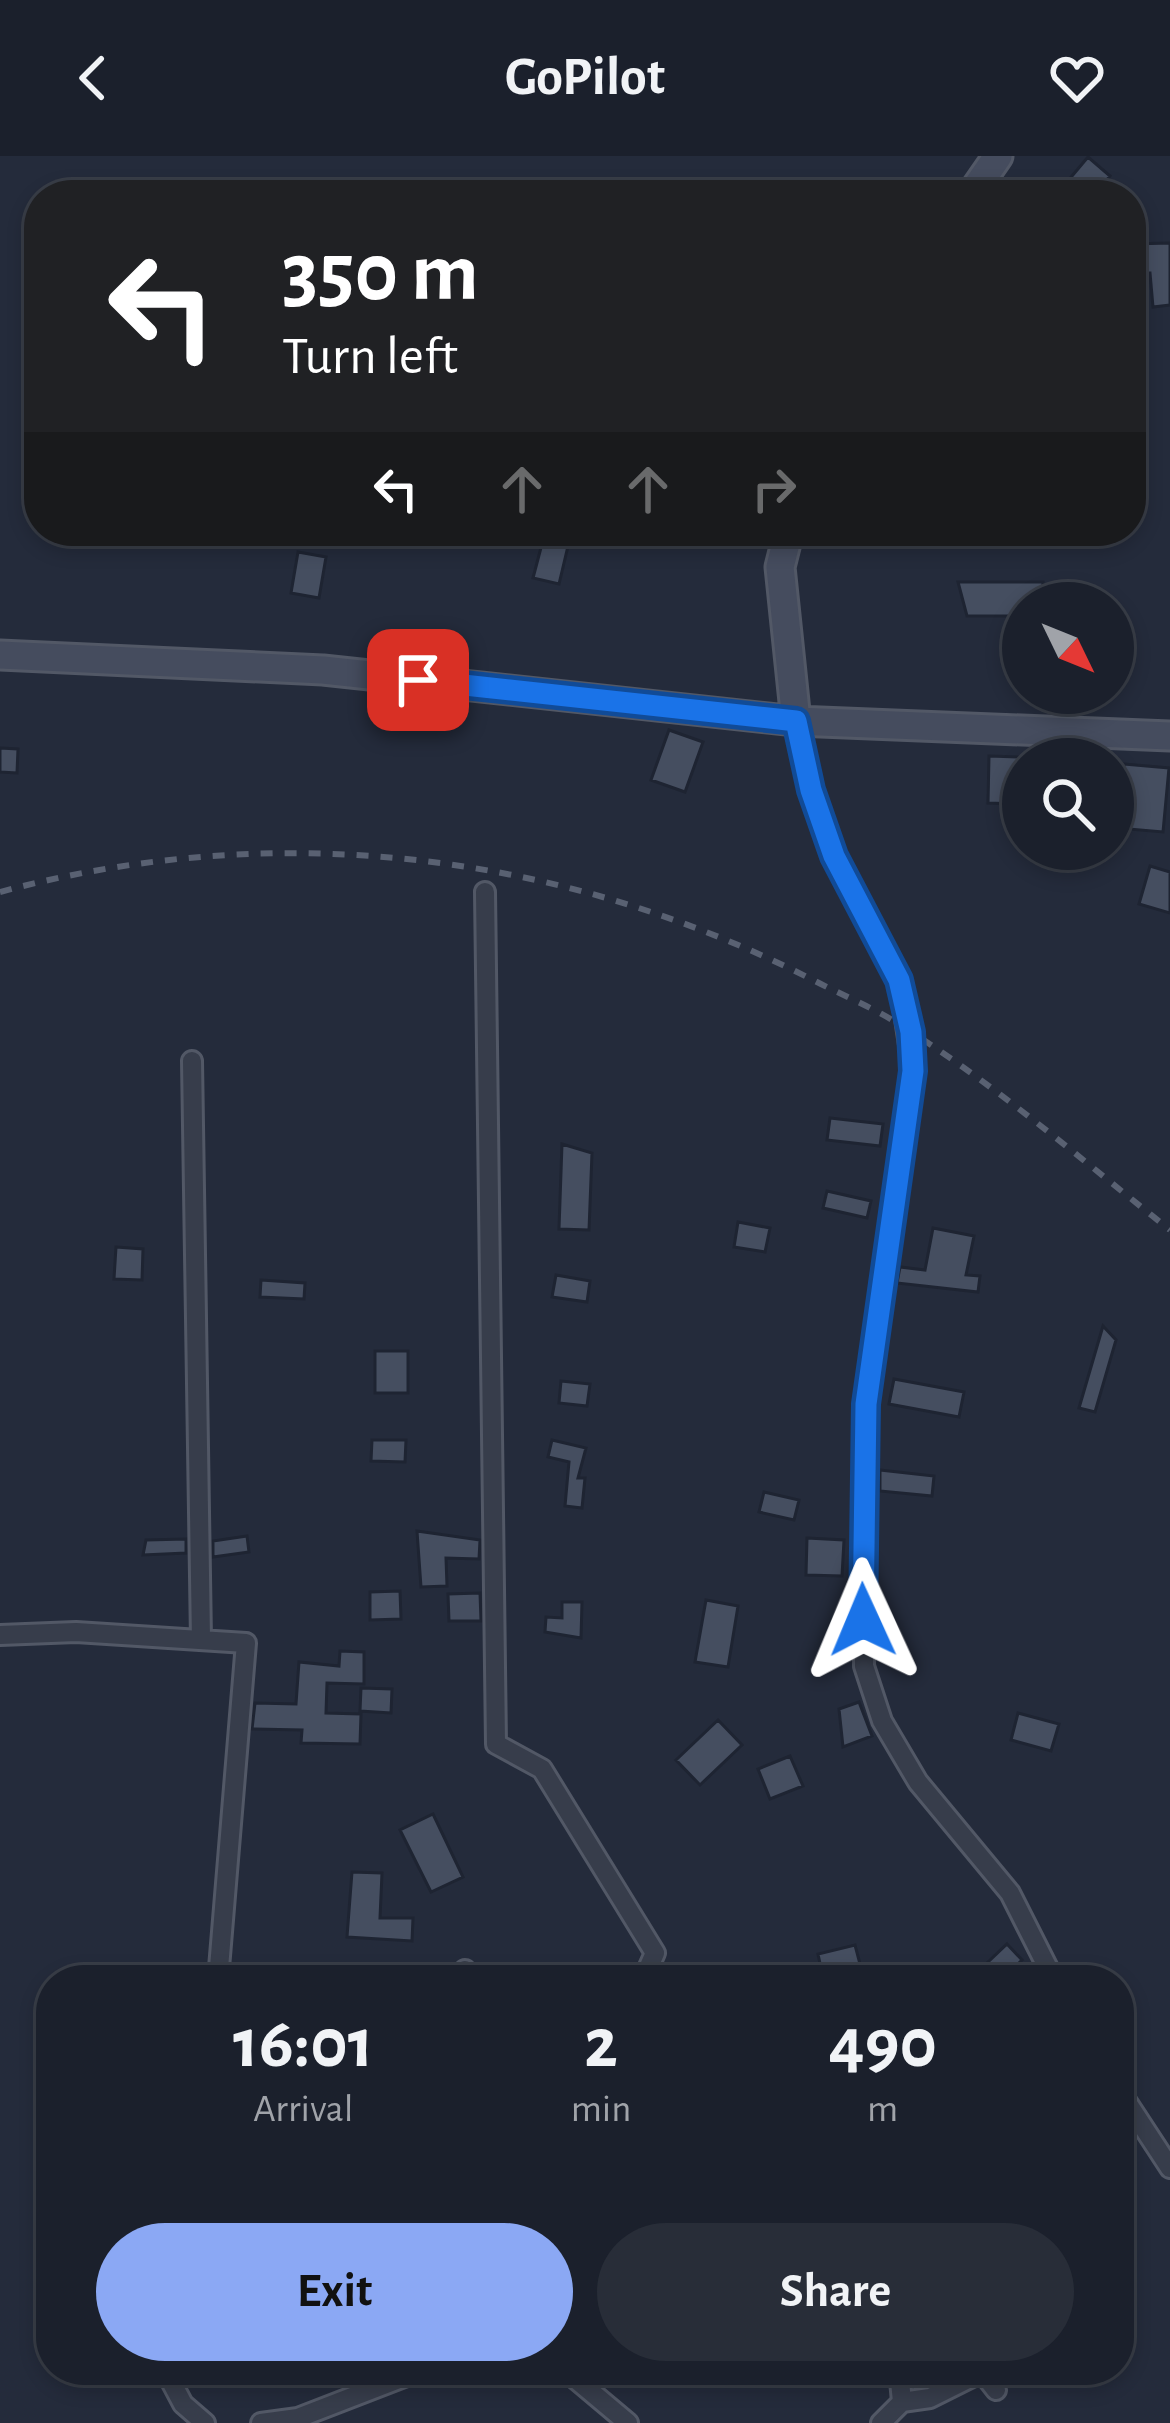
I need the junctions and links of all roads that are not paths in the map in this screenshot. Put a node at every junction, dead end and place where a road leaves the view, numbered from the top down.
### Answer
1 (785, 546) edge
2 (0, 656) edge
3 (796, 721) junction
4 (1170, 736) edge
5 (485, 892) dead end
6 (191, 1060) dead end
7 (0, 1635) edge
8 (201, 1640) junction
9 (219, 1965) edge
10 (650, 1965) edge
11 (1046, 1965) edge
12 (1134, 2113) edge
13 (1170, 2168) edge
14 (173, 2385) edge
15 (385, 2385) edge
16 (583, 2385) edge
17 (900, 2385) edge
18 (956, 2385) edge
19 (992, 2385) edge
20 (996, 2390) dead end
21 (902, 2402) junction
22 (299, 2420) edge
23 (205, 2423) edge
24 (261, 2423) edge
25 (628, 2423) edge
26 (881, 2423) edge

1 - 3 main road
2 - 3 main road
3 - 4 main road
3 - 11 street
5 - 10 street
6 - 8 street
7 - 8 street
8 - 9 street
12 - 13 street
14 - 23 street
15 - 22 street
16 - 25 street
17 - 21 street
18 - 21 street
19 - 20 street
21 - 26 street
22 - 24 street

